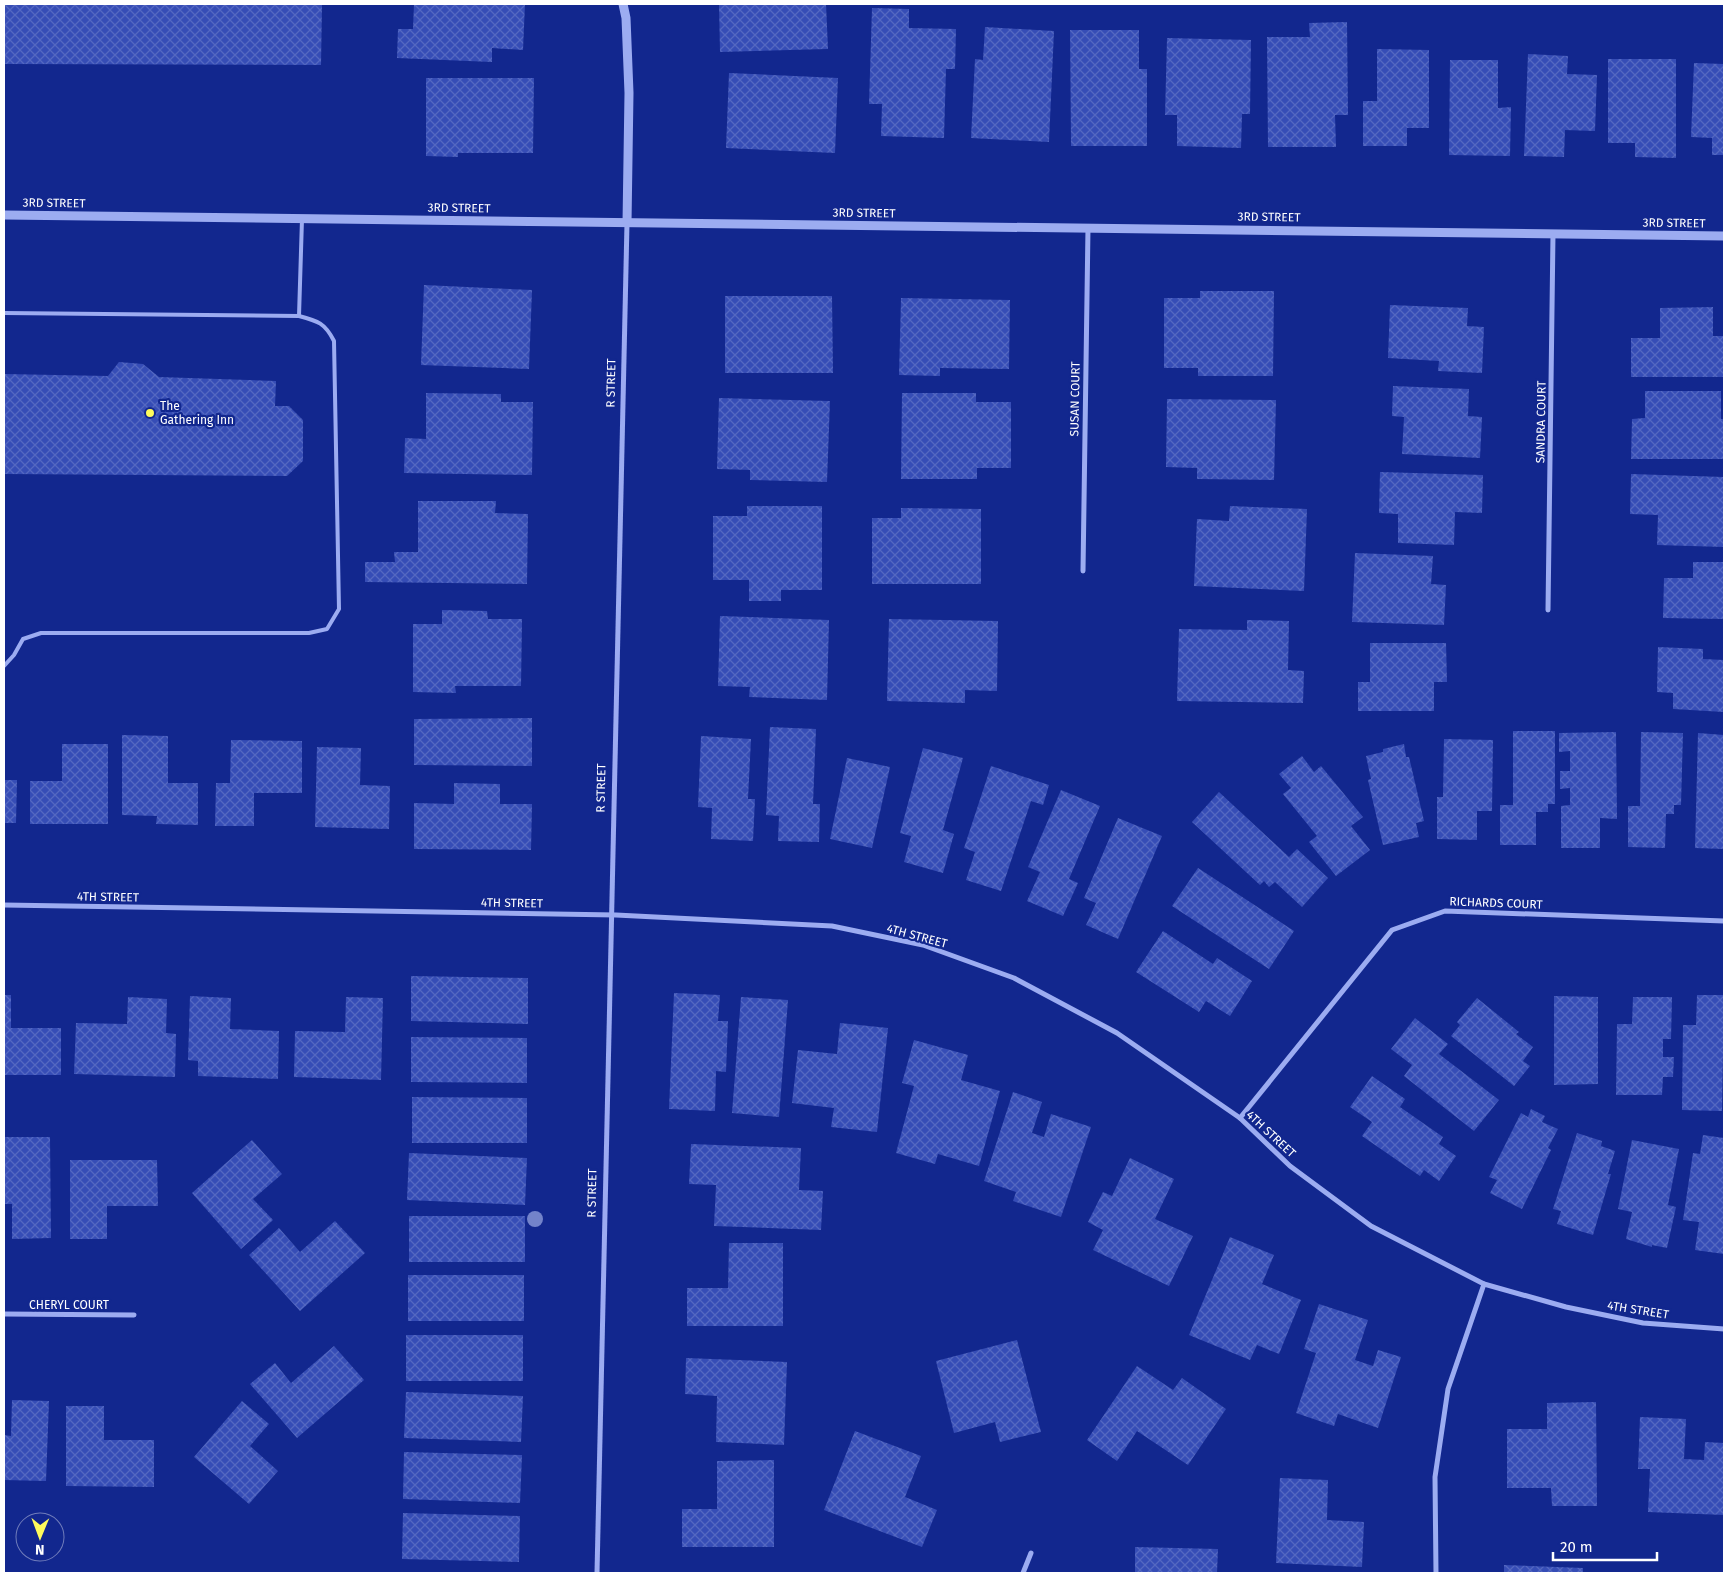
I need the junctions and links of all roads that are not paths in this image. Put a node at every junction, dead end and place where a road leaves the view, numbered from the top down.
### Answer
1 (623, 4) edge
2 (4, 215) edge
3 (302, 218) junction
4 (627, 223) junction
5 (1088, 228) junction
6 (1553, 234) junction
7 (1724, 236) edge
8 (4, 313) edge
9 (299, 316) junction
10 (1083, 571) dead end
11 (1548, 610) dead end
12 (4, 666) edge
13 (4, 905) edge
14 (610, 915) junction
15 (1724, 921) edge
16 (1240, 1118) junction
17 (1484, 1284) junction
18 (4, 1314) edge
19 (134, 1315) dead end
20 (1724, 1329) edge
21 (1031, 1553) dead end
22 (597, 1573) edge
23 (1023, 1573) edge
24 (1436, 1573) edge

1 - 4 street, R STREET
2 - 3 street, 3RD STREET
3 - 4 street, 3RD STREET
3 - 9 lane
4 - 5 street, 3RD STREET
4 - 14 street, R STREET
5 - 6 street, 3RD STREET
5 - 10 street, SUSAN COURT
6 - 7 street, 3RD STREET
6 - 11 street, SANDRA COURT
8 - 9 lane
9 - 12 lane
13 - 14 street, 4TH STREET
14 - 16 street, 4TH STREET
14 - 22 street, R STREET
15 - 16 street, RICHARDS COURT
16 - 17 street, 4TH STREET
17 - 20 street, 4TH STREET
17 - 24 street
18 - 19 street, CHERYL COURT
21 - 23 street

